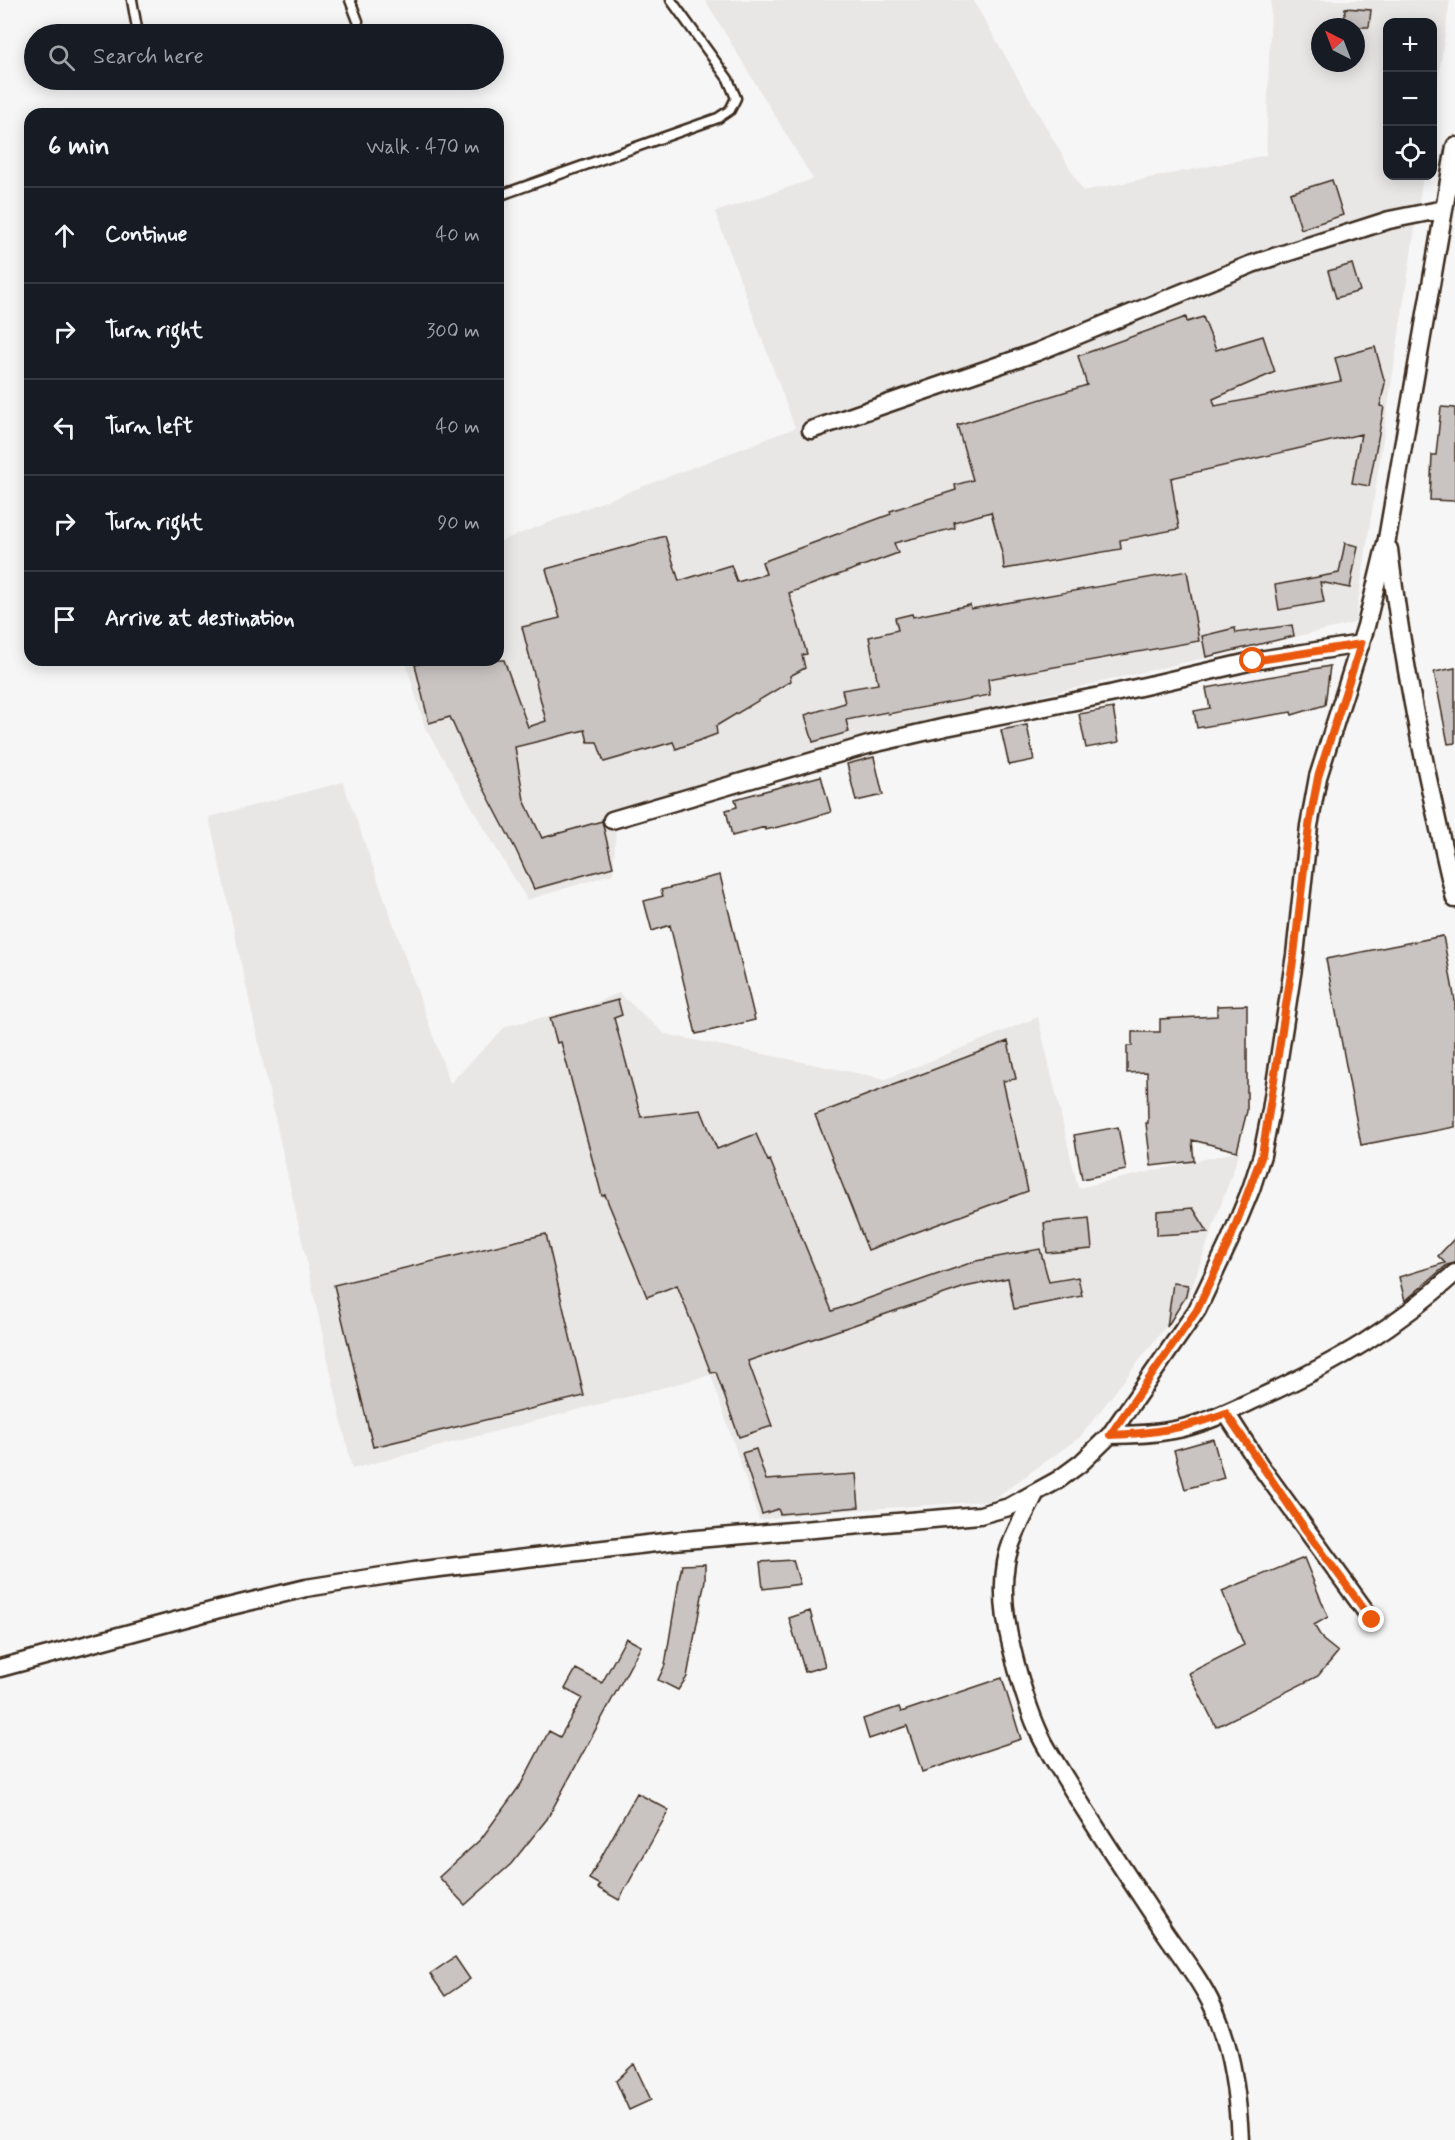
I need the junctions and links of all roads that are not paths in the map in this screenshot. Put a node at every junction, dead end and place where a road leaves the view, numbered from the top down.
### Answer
1 (132, 0) edge
2 (350, 0) edge
3 (671, 0) edge
4 (358, 21) dead end
5 (136, 24) edge
6 (1455, 146) edge
7 (504, 194) edge
8 (1444, 209) junction
9 (811, 430) dead end
10 (1387, 539) junction
11 (1361, 644) junction
12 (612, 820) dead end
13 (1455, 899) edge
14 (1455, 1273) edge
15 (1226, 1413) junction
16 (1110, 1435) junction
17 (1036, 1492) junction
18 (1372, 1620) dead end
19 (0, 1668) edge
20 (1240, 2140) edge

1 - 5 lane
2 - 4 lane
3 - 7 lane
6 - 8 street
8 - 9 street
8 - 10 street
10 - 11 street
10 - 13 street
11 - 12 street
11 - 16 street
14 - 15 street
15 - 16 street
15 - 18 street
16 - 17 street
17 - 19 street
17 - 20 street

